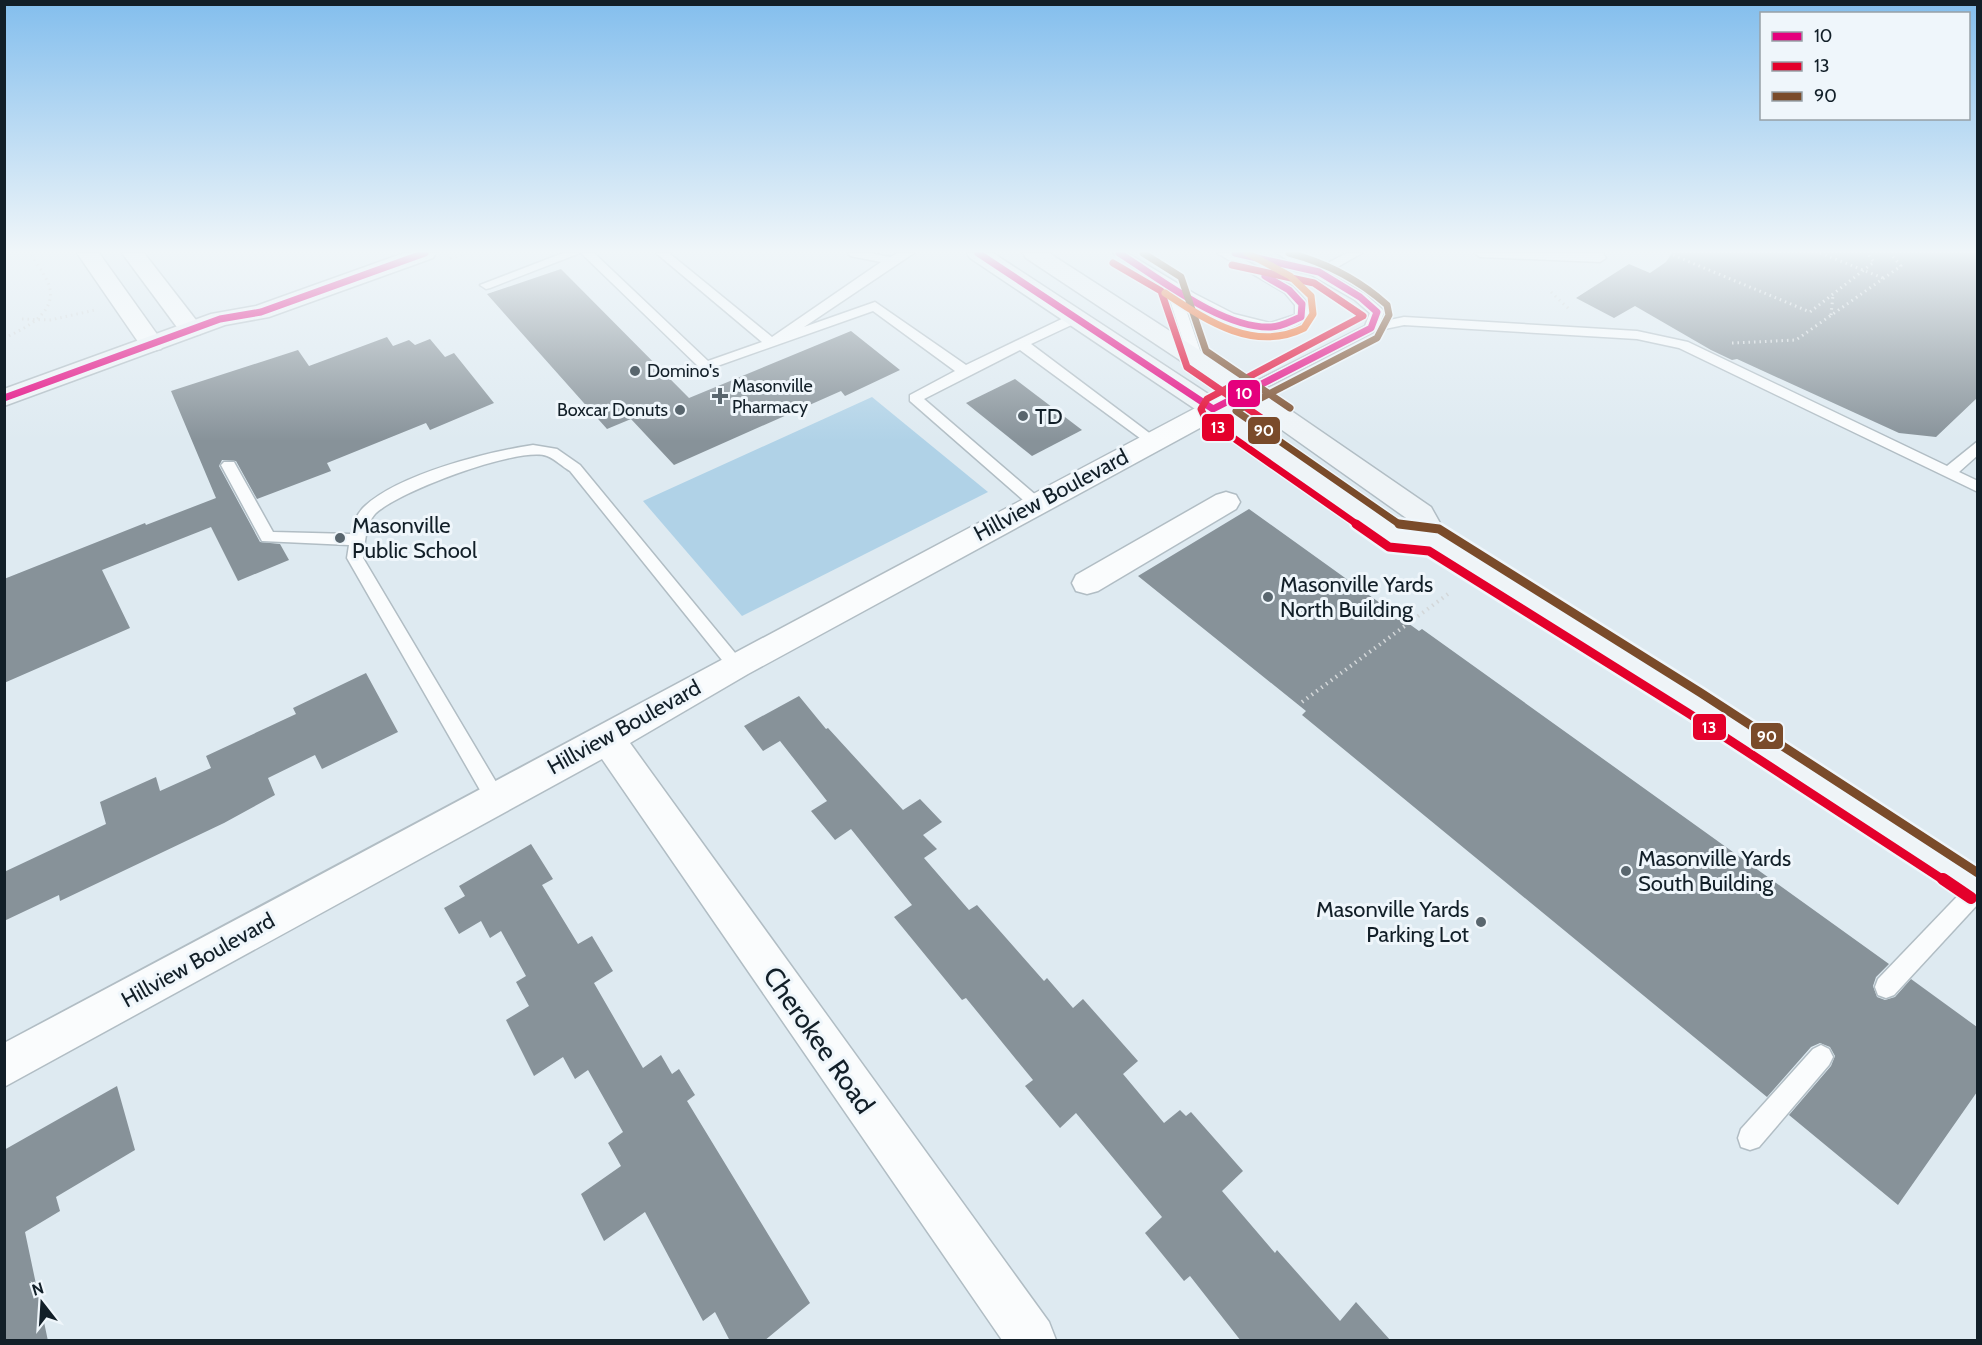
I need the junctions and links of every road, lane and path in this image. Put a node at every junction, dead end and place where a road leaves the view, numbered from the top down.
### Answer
1 (40, 316) edge
2 (74, 316) edge
3 (132, 316) edge
4 (181, 316) edge
5 (224, 316) edge
6 (239, 316) edge
7 (653, 316) edge
8 (739, 316) edge
9 (812, 316) edge
10 (849, 316) edge
11 (889, 316) edge
12 (1072, 316) edge
13 (1130, 316) edge
14 (1182, 316) edge
15 (1227, 316) edge
16 (1301, 316) edge
17 (1376, 316) edge
18 (1830, 316) edge
19 (1075, 318) junction
20 (22, 319) dead end
21 (220, 319) junction
22 (37, 320) junction
23 (1371, 328) junction
24 (191, 329) junction
25 (4, 338) edge
26 (772, 343) junction
27 (1020, 343) junction
28 (152, 344) junction
29 (1688, 347) junction
30 (1196, 359) junction
31 (965, 371) junction
32 (1246, 392) junction
33 (4, 398) edge
34 (1213, 409) junction
35 (1153, 441) junction
36 (1977, 446) edge
37 (229, 465) dead end
38 (1948, 473) junction
39 (1977, 487) edge
40 (1226, 502) dead end
41 (1037, 503) junction
42 (1433, 539) junction
43 (358, 540) junction
44 (1087, 583) dead end
45 (1448, 594) dead end
46 (736, 665) junction
47 (1302, 702) dead end
48 (608, 738) junction
49 (495, 798) junction
50 (1977, 888) edge
51 (1886, 987) dead end
52 (1821, 1057) dead end
53 (4, 1066) edge
54 (1750, 1138) dead end
55 (1031, 1341) edge

1 - 22 path
2 - 22 path
3 - 28 street
4 - 24 street
5 - 21 main road
6 - 21 main road
7 - 26 lane
8 - 26 lane
9 - 26 lane
10 - 26 lane
11 - 31 lane
12 - 19 main road
13 - 30 main road
14 - 30 lane
15 - 16 lane
17 - 23 lane
18 - 29 path
19 - 27 lane
19 - 34 main road
20 - 22 path
21 - 24 main road
22 - 25 path
23 - 29 lane
23 - 32 lane
24 - 28 main road
27 - 31 lane
27 - 35 lane
28 - 33 main road
29 - 38 lane
30 - 32 main road
31 - 41 lane
32 - 34 street, Hillview Boulevard
32 - 42 main road
34 - 35 street, Hillview Boulevard
34 - 42 main road
35 - 41 street, Hillview Boulevard
36 - 38 lane
37 - 43 lane
38 - 39 lane
40 - 44 street
41 - 46 street, Hillview Boulevard
42 - 50 main road
43 - 46 lane
43 - 49 lane
45 - 47 path
46 - 48 street, Hillview Boulevard
48 - 49 street, Hillview Boulevard
48 - 55 street, Cherokee Road
49 - 53 street, Hillview Boulevard
50 - 51 lane
52 - 54 lane

